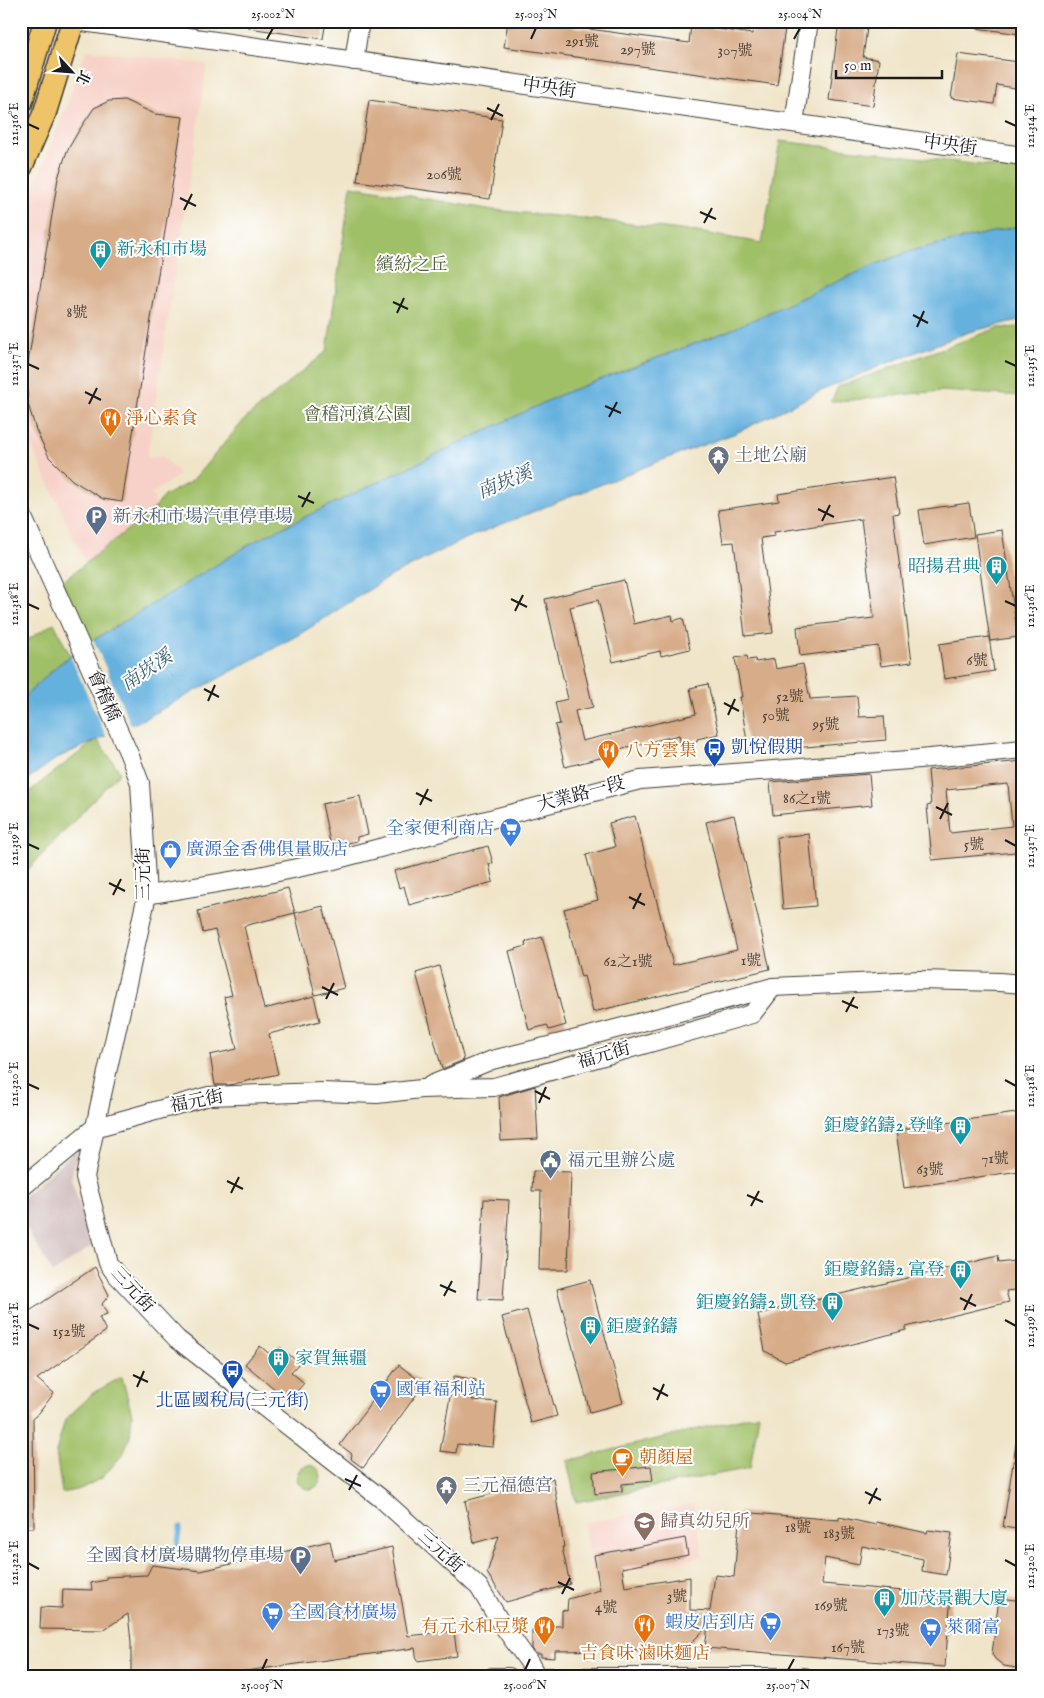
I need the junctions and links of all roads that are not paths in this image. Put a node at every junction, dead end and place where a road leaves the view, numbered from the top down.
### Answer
1 (45, 21) edge
2 (74, 21) edge
3 (360, 21) edge
4 (809, 21) edge
5 (354, 61) junction
6 (21, 103) edge
7 (794, 123) junction
8 (1023, 156) edge
9 (21, 167) edge
10 (21, 513) edge
11 (126, 747) joint
12 (1023, 749) edge
13 (147, 895) junction
14 (1023, 984) edge
15 (773, 987) junction
16 (421, 1089) junction
17 (94, 1128) junction
18 (21, 1188) edge
19 (492, 1677) edge
20 (509, 1677) edge
21 (537, 1677) edge
22 (546, 1677) edge
23 (805, 1677) edge

1 - 6 main road
2 - 5 street, 中央街
2 - 9 main road
3 - 5 street
4 - 7 street
5 - 7 street, 中央街
7 - 8 street, 中央街
10 - 11 street, 會稽橋
11 - 13 street, 三元街
12 - 13 street, 大業路一段
13 - 17 street, 三元街
14 - 15 street, 福元街
15 - 16 street, 福元街
15 - 16 street, 福元街
16 - 17 street, 福元街
17 - 18 street
17 - 21 street, 三元街
19 - 20 street
22 - 23 street

